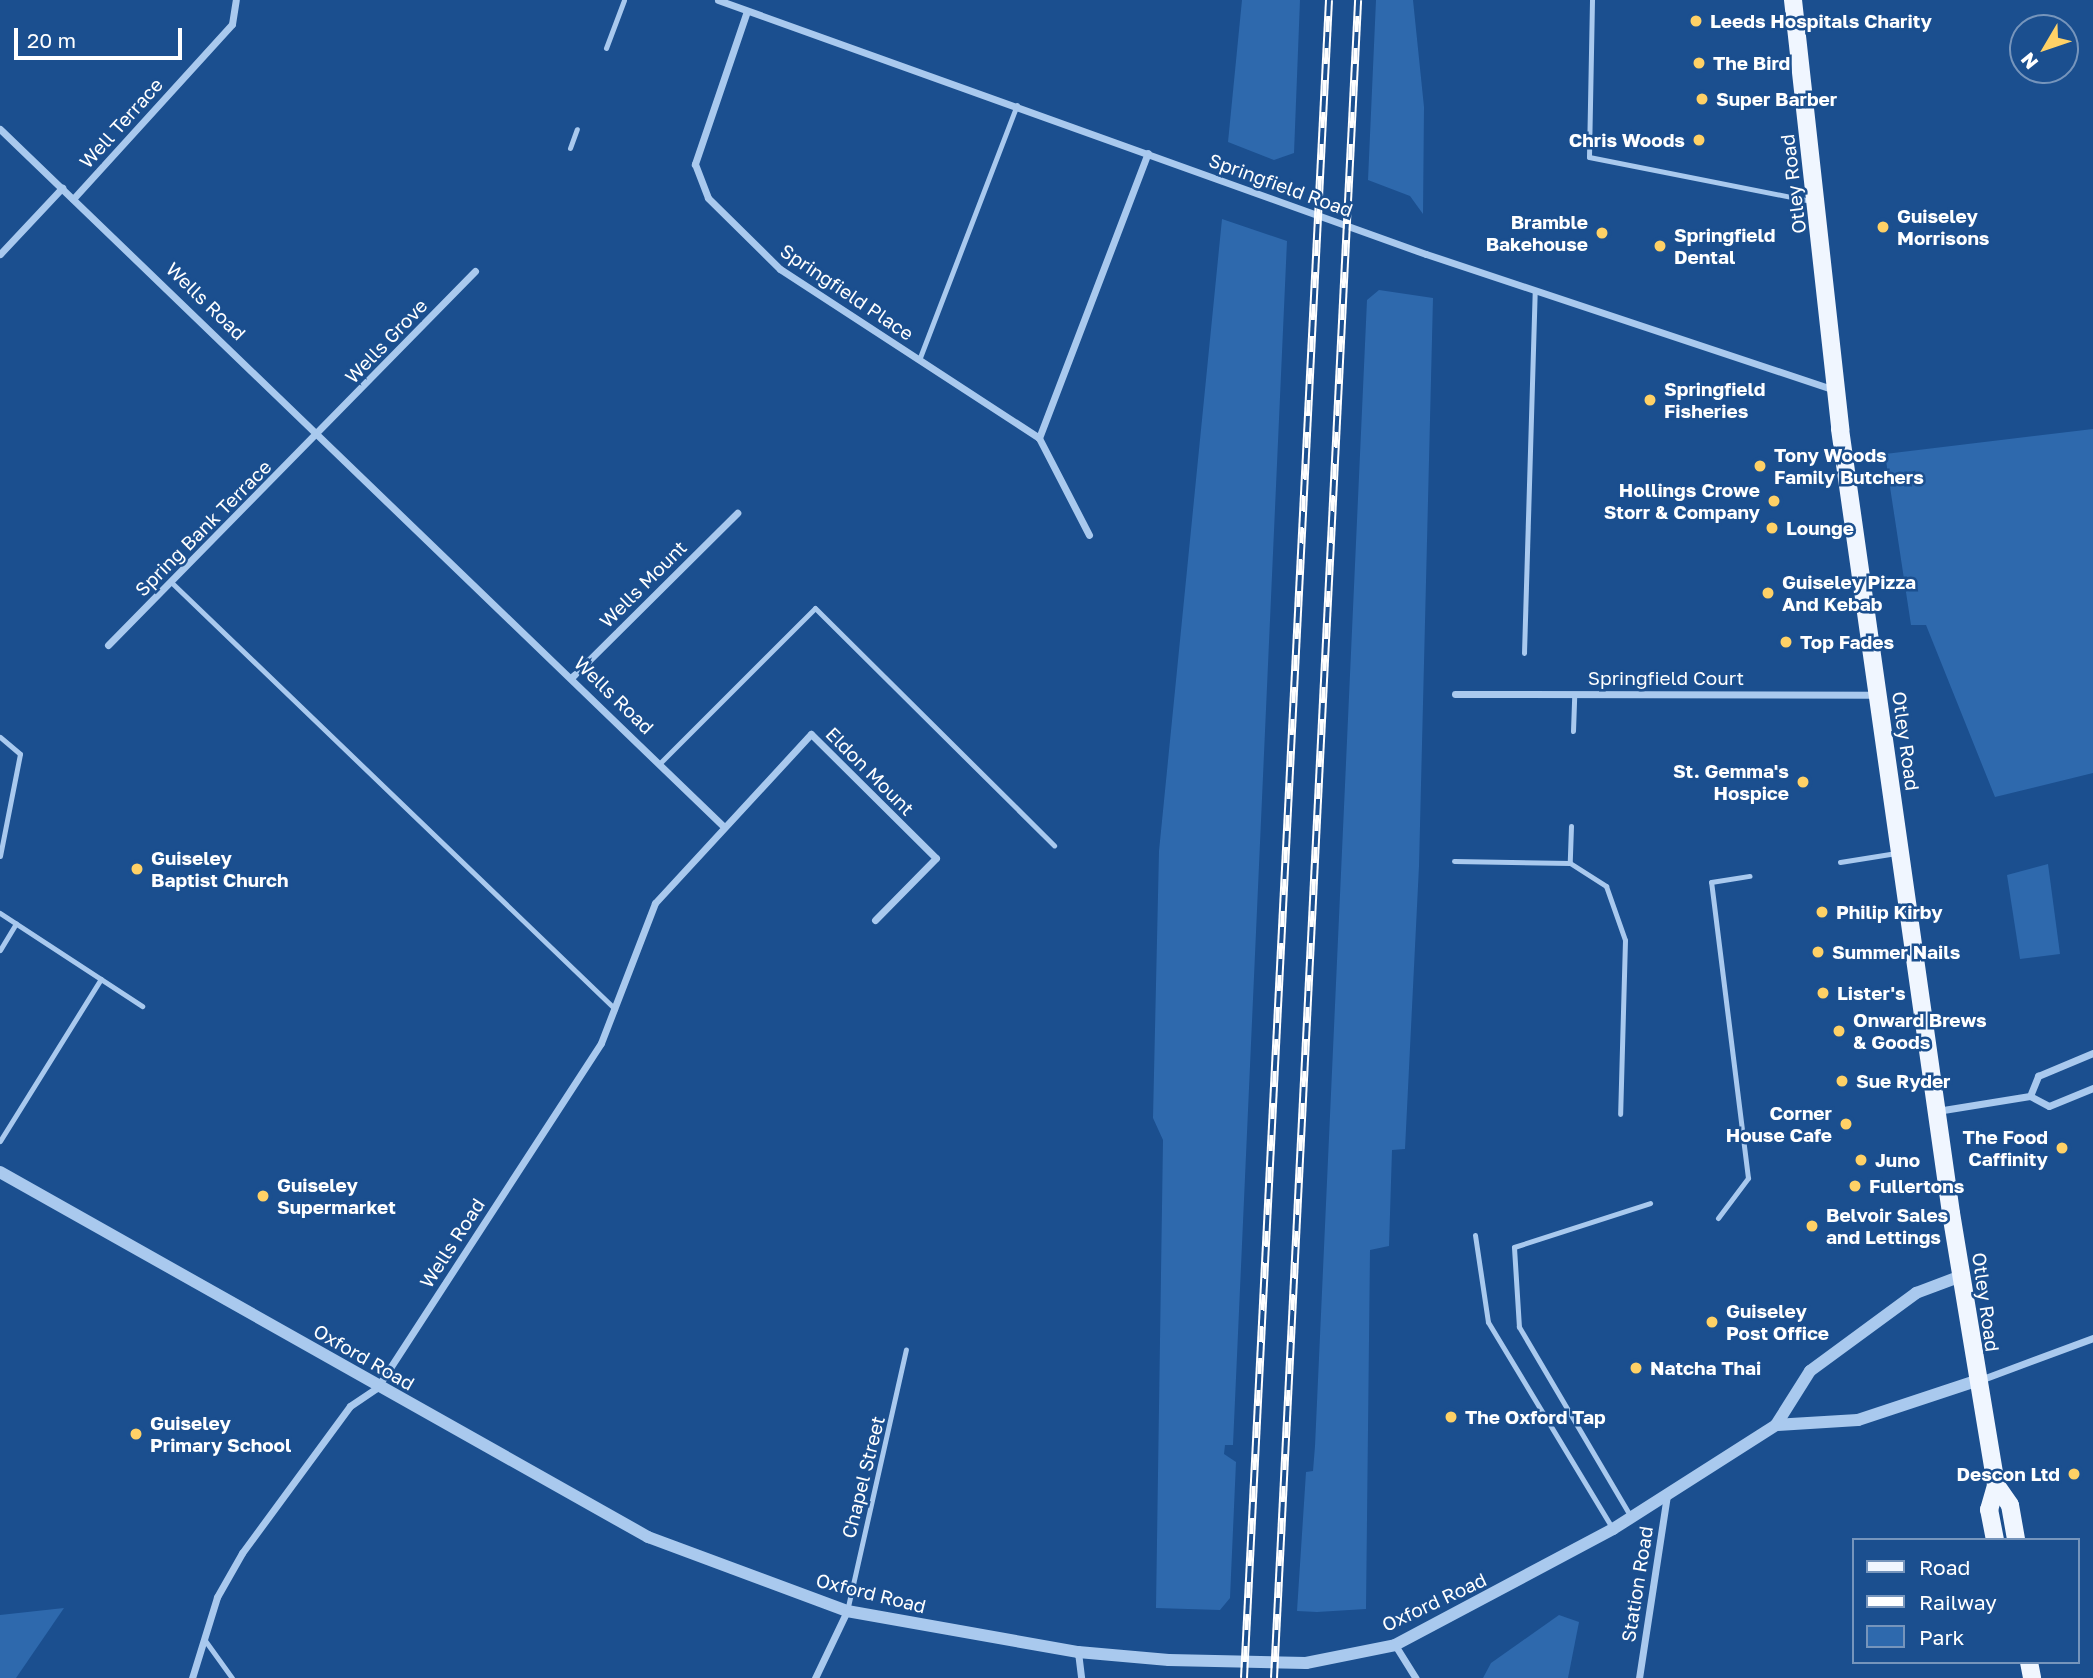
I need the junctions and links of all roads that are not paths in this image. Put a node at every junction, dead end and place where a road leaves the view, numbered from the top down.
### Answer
1 (236, 0) edge
2 (624, 0) edge
3 (718, 0) edge
4 (1592, 0) edge
5 (1793, 0) edge
6 (739, 4) edge
7 (747, 11) junction
8 (606, 48) dead end
9 (1017, 105) junction
10 (0, 129) edge
11 (577, 129) dead end
12 (570, 148) dead end
13 (1148, 153) junction
14 (62, 188) junction
15 (73, 199) junction
16 (1816, 202) junction
17 (0, 254) edge
18 (475, 271) dead end
19 (1535, 291) junction
20 (919, 360) junction
21 (1836, 391) junction
22 (320, 432) junction
23 (1039, 438) junction
24 (737, 513) dead end
25 (1089, 535) dead end
26 (171, 582) junction
27 (108, 645) dead end
28 (1524, 653) dead end
29 (572, 677) junction
30 (1454, 694) dead end
31 (1574, 694) junction
32 (1877, 695) junction
33 (1573, 731) dead end
34 (0, 737) edge
35 (660, 763) junction
36 (723, 826) junction
37 (1571, 826) dead end
38 (1054, 845) dead end
39 (1902, 852) junction
40 (0, 856) edge
41 (1454, 860) dead end
42 (1840, 862) dead end
43 (1570, 863) junction
44 (1750, 876) dead end
45 (0, 912) edge
46 (875, 920) dead end
47 (16, 923) junction
48 (0, 950) edge
49 (101, 979) junction
50 (142, 1006) dead end
51 (616, 1009) junction
52 (2093, 1052) edge
53 (2093, 1088) edge
54 (2030, 1096) junction
55 (1937, 1111) junction
56 (1620, 1114) dead end
57 (0, 1141) edge
58 (0, 1172) edge
59 (1650, 1203) dead end
60 (1718, 1217) dead end
61 (1475, 1235) dead end
62 (1961, 1276) junction
63 (2093, 1338) edge
64 (906, 1350) dead end
65 (1976, 1381) junction
66 (377, 1388) junction
67 (1776, 1425) junction
68 (1996, 1485) junction
69 (1667, 1494) junction
70 (1631, 1517) junction
71 (1613, 1529) junction
72 (1995, 1538) edge
73 (2016, 1538) edge
74 (847, 1611) junction
75 (204, 1639) junction
76 (1395, 1645) junction
77 (1078, 1652) junction
78 (192, 1678) edge
79 (232, 1678) edge
80 (815, 1678) edge
81 (1081, 1678) edge
82 (1416, 1678) edge
83 (1639, 1678) edge

1 - 15 street, Well Terrace
2 - 8 lane
3 - 6 street, Springfield Road
4 - 16 lane
5 - 16 main road, Otley Road
6 - 7 street, Springfield Road
7 - 9 street, Springfield Road
7 - 20 street, Springfield Place
9 - 13 street, Springfield Road
9 - 20 lane
10 - 14 street, Wells Road
11 - 12 lane
13 - 19 street, Springfield Road
13 - 23 street
14 - 15 street, Wells Road
14 - 17 street
15 - 22 street, Wells Road
16 - 21 main road, Otley Road
18 - 22 street, Wells Grove
19 - 21 street, Springfield Road
19 - 28 lane
20 - 23 street, Springfield Place
21 - 32 main road, Otley Road
22 - 26 street, Spring Bank Terrace
22 - 29 street, Wells Road
23 - 25 street, Springfield Place
24 - 29 street, Wells Mount
26 - 27 street, Spring Bank Terrace
26 - 51 lane
29 - 35 street, Wells Road
30 - 31 street, Springfield Court
31 - 32 street, Springfield Court
31 - 33 lane
32 - 39 main road, Otley Road
34 - 40 lane
35 - 36 street, Wells Road
35 - 38 lane
36 - 46 street, Eldon Mount
36 - 51 street, Wells Road
37 - 43 lane
39 - 42 lane
39 - 55 main road, Otley Road
41 - 43 lane
43 - 56 lane
44 - 60 lane
45 - 47 lane
47 - 48 lane
47 - 49 lane
49 - 50 lane
49 - 57 lane
51 - 66 street, Wells Road
52 - 54 street
53 - 54 street
54 - 55 street
55 - 62 main road, Otley Road
58 - 66 street, Oxford Road
59 - 70 lane
61 - 71 lane
62 - 65 main road, Otley Road
62 - 67 street, Oxford Road
63 - 65 street
64 - 74 lane, Chapel Street
65 - 67 street, Oxford Road
65 - 68 main road, Otley Road
66 - 74 street, Oxford Road
66 - 75 street
67 - 69 street, Oxford Road
68 - 72 main road, Otley Road
68 - 73 main road, Otley Road
69 - 70 street, Oxford Road
69 - 83 street, Station Road
70 - 71 street, Oxford Road
71 - 76 street, Oxford Road
74 - 77 street, Oxford Road
74 - 80 street
75 - 78 street
75 - 79 lane
76 - 77 street, Oxford Road
76 - 82 street
77 - 81 street

